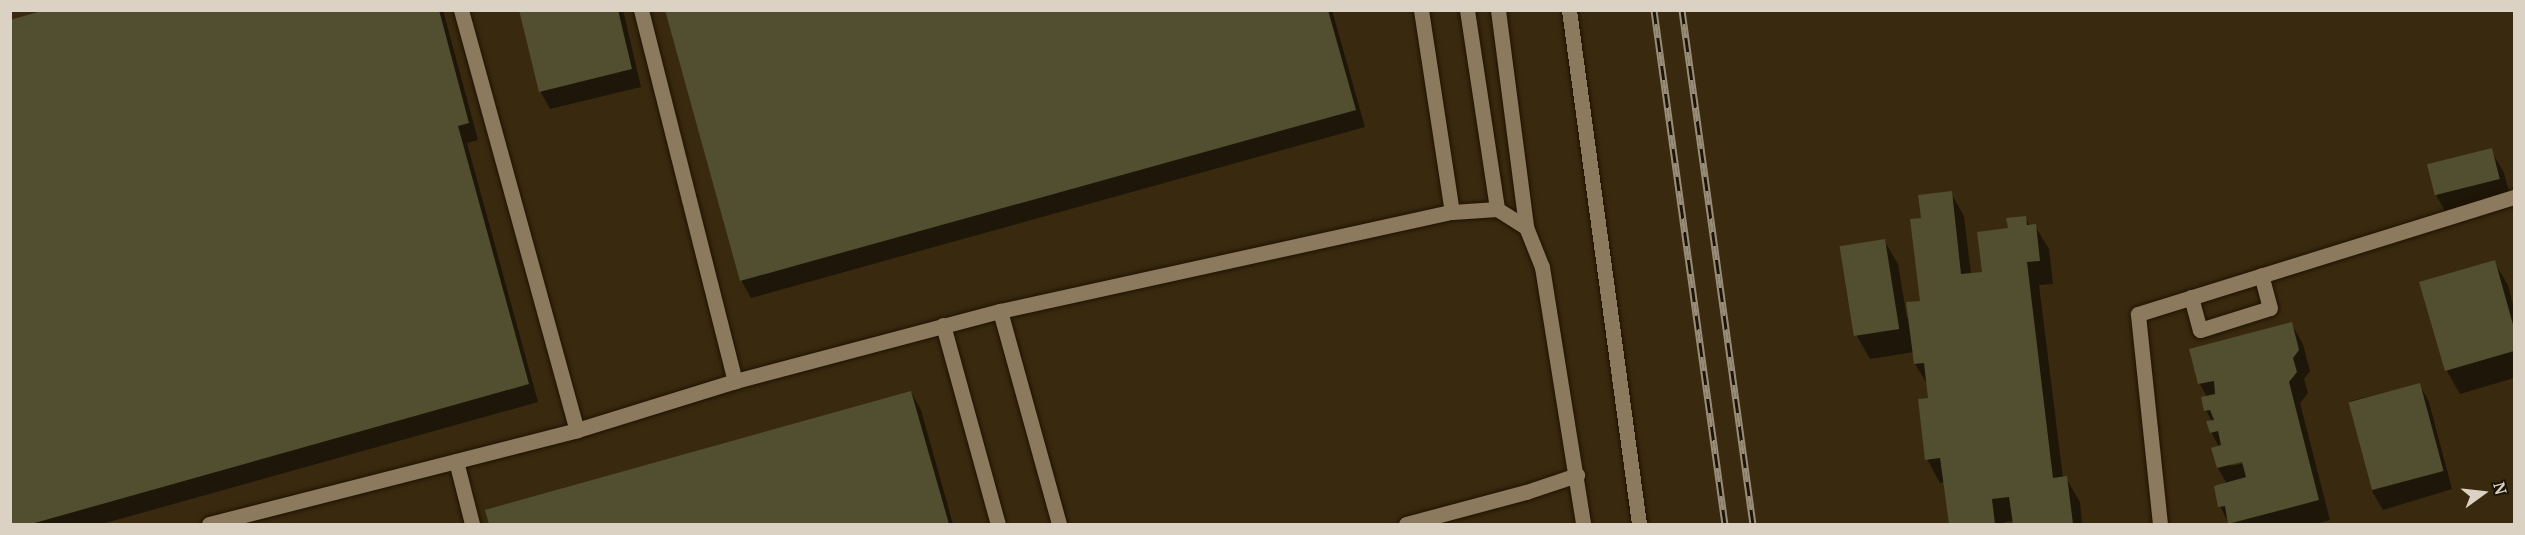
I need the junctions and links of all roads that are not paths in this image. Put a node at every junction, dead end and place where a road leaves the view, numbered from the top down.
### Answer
1 (461, 10) edge
2 (640, 10) edge
3 (1421, 10) edge
4 (1467, 10) edge
5 (1498, 10) edge
6 (1569, 10) edge
7 (2514, 197) edge
8 (1497, 209) junction
9 (1452, 212) junction
10 (1526, 227) junction
11 (2261, 275) junction
12 (2191, 297) junction
13 (1000, 311) junction
14 (943, 325) junction
15 (735, 381) junction
16 (577, 430) junction
17 (456, 461) junction
18 (1577, 475) junction
19 (209, 525) edge
20 (472, 525) edge
21 (998, 525) edge
22 (1059, 525) edge
23 (1406, 525) edge
24 (1584, 525) edge
25 (1639, 525) edge
26 (2160, 525) edge

1 - 16 street
2 - 15 street
3 - 9 street
4 - 8 street
5 - 10 street
6 - 25 street
7 - 11 street
8 - 9 street
8 - 10 street
9 - 13 street
10 - 18 street
11 - 12 street
11 - 12 street
12 - 26 street
13 - 14 street
13 - 22 street
14 - 15 street
14 - 21 street
15 - 16 street
16 - 17 street
17 - 19 street
17 - 20 street
18 - 23 street
18 - 24 street

